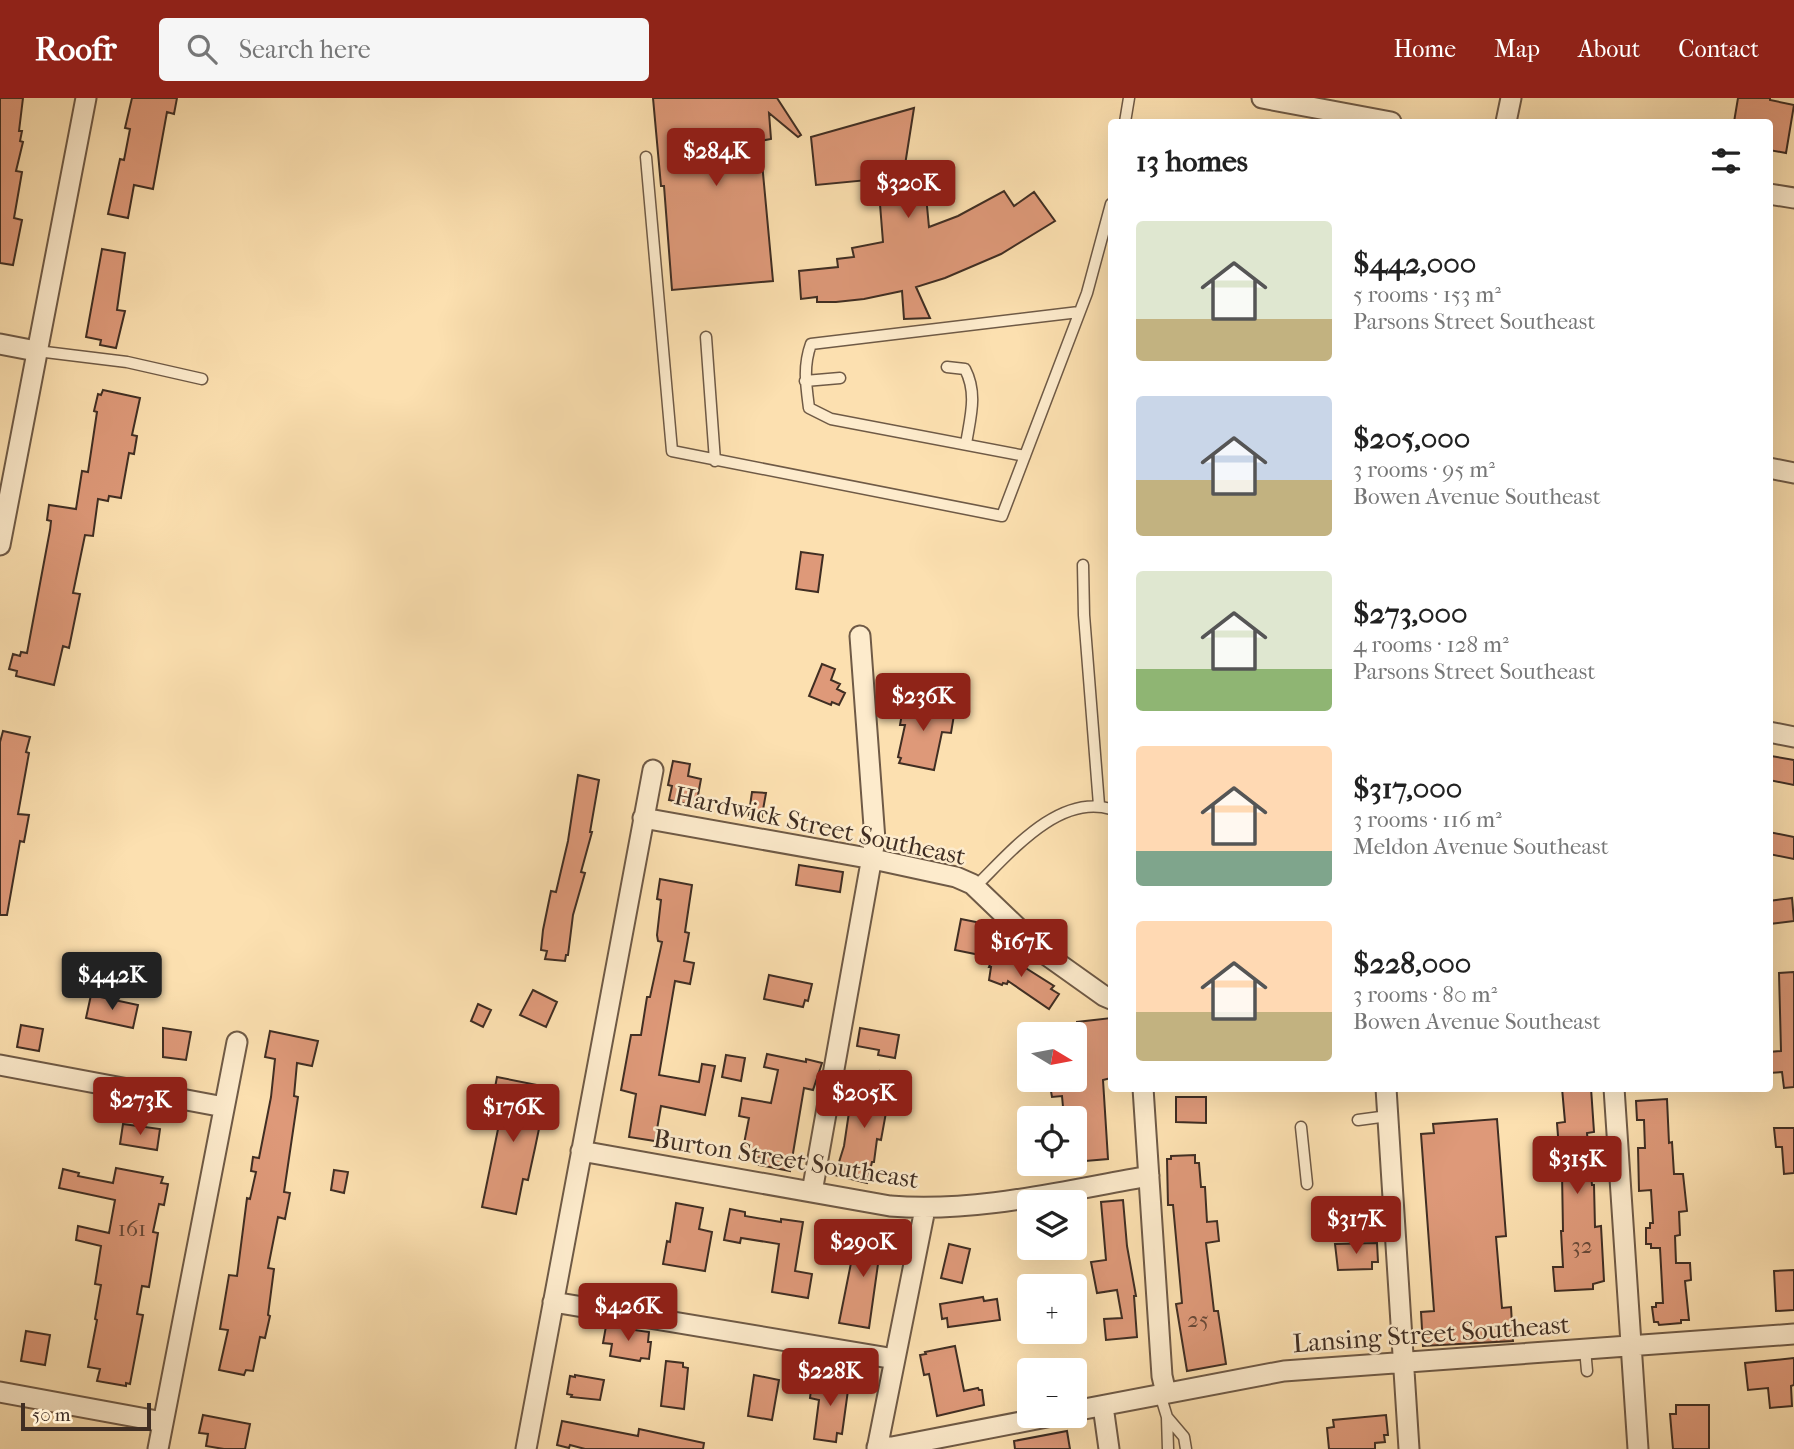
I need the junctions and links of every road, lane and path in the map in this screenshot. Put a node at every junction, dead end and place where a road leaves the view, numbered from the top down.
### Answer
1 (86, 98) edge
2 (1129, 98) edge
3 (1262, 98) edge
4 (1511, 98) edge
5 (1339, 118) edge
6 (1126, 119) edge
7 (1507, 119) edge
8 (646, 157) dead end
9 (1773, 195) edge
10 (1794, 198) edge
11 (1108, 214) edge
12 (1079, 312) junction
13 (706, 337) dead end
14 (0, 344) edge
15 (36, 351) junction
16 (947, 367) dead end
17 (840, 378) dead end
18 (202, 379) dead end
19 (805, 382) junction
20 (966, 444) junction
21 (1025, 456) junction
22 (715, 461) junction
23 (1773, 469) edge
24 (1794, 473) edge
25 (0, 545) edge
26 (1083, 565) dead end
27 (860, 636) dead end
28 (1773, 733) edge
29 (1794, 737) edge
30 (653, 769) dead end
31 (1099, 805) junction
32 (1108, 808) edge
33 (643, 818) junction
34 (873, 859) junction
35 (975, 887) junction
36 (1108, 998) edge
37 (237, 1042) dead end
38 (0, 1065) edge
39 (1143, 1092) edge
40 (1386, 1092) edge
41 (1614, 1092) edge
42 (225, 1107) junction
43 (1388, 1116) junction
44 (1359, 1120) dead end
45 (1301, 1127) dead end
46 (582, 1151) junction
47 (1149, 1175) junction
48 (1307, 1184) dead end
49 (812, 1192) junction
50 (925, 1209) junction
51 (553, 1302) junction
52 (1794, 1334) edge
53 (1631, 1346) junction
54 (1586, 1349) junction
55 (895, 1359) junction
56 (1404, 1361) junction
57 (1587, 1371) dead end
58 (0, 1392) edge
59 (1163, 1394) junction
60 (1103, 1406) junction
61 (1087, 1409) edge
62 (1167, 1418) junction
63 (163, 1422) junction
64 (1017, 1423) edge
65 (877, 1448) edge
66 (158, 1449) edge
67 (526, 1449) edge
68 (1109, 1449) edge
69 (1168, 1449) edge
70 (1186, 1449) edge
71 (1409, 1449) edge
72 (1638, 1449) edge

1 - 15 street
2 - 6 lane
3 - 5 street
4 - 7 street
8 - 22 lane
9 - 10 street
11 - 12 lane
12 - 19 lane
12 - 21 lane
13 - 22 lane
14 - 15 street
15 - 18 lane
15 - 25 street
16 - 20 lane
17 - 19 lane
19 - 20 lane
20 - 21 lane
21 - 22 lane
23 - 24 street
26 - 31 lane
27 - 34 street
28 - 29 street
30 - 33 street
31 - 32 lane
31 - 35 lane
33 - 34 street, Hardwick Street Southeast
33 - 46 street
34 - 35 street, Hardwick Street Southeast
34 - 49 street
35 - 36 street, Hardwick Street Southeast
37 - 42 street
38 - 42 street
39 - 47 street
40 - 43 street
41 - 53 street
42 - 63 street
43 - 44 lane
43 - 56 street
45 - 48 lane
46 - 49 street, Burton Street Southeast
46 - 51 street
47 - 50 street, Burton Street Southeast
47 - 59 street
49 - 50 street, Burton Street Southeast
50 - 55 street
51 - 55 street
51 - 67 street
52 - 53 street, Lansing Street Southeast
53 - 54 street, Lansing Street Southeast
53 - 72 street
54 - 56 street, Lansing Street Southeast
54 - 57 lane
55 - 65 street
56 - 59 street, Lansing Street Southeast
56 - 71 street
58 - 63 street
59 - 60 street, Lansing Street Southeast
59 - 62 lane
60 - 61 street, Lansing Street Southeast
60 - 68 street
62 - 69 lane
62 - 70 lane
63 - 66 street
64 - 65 street

